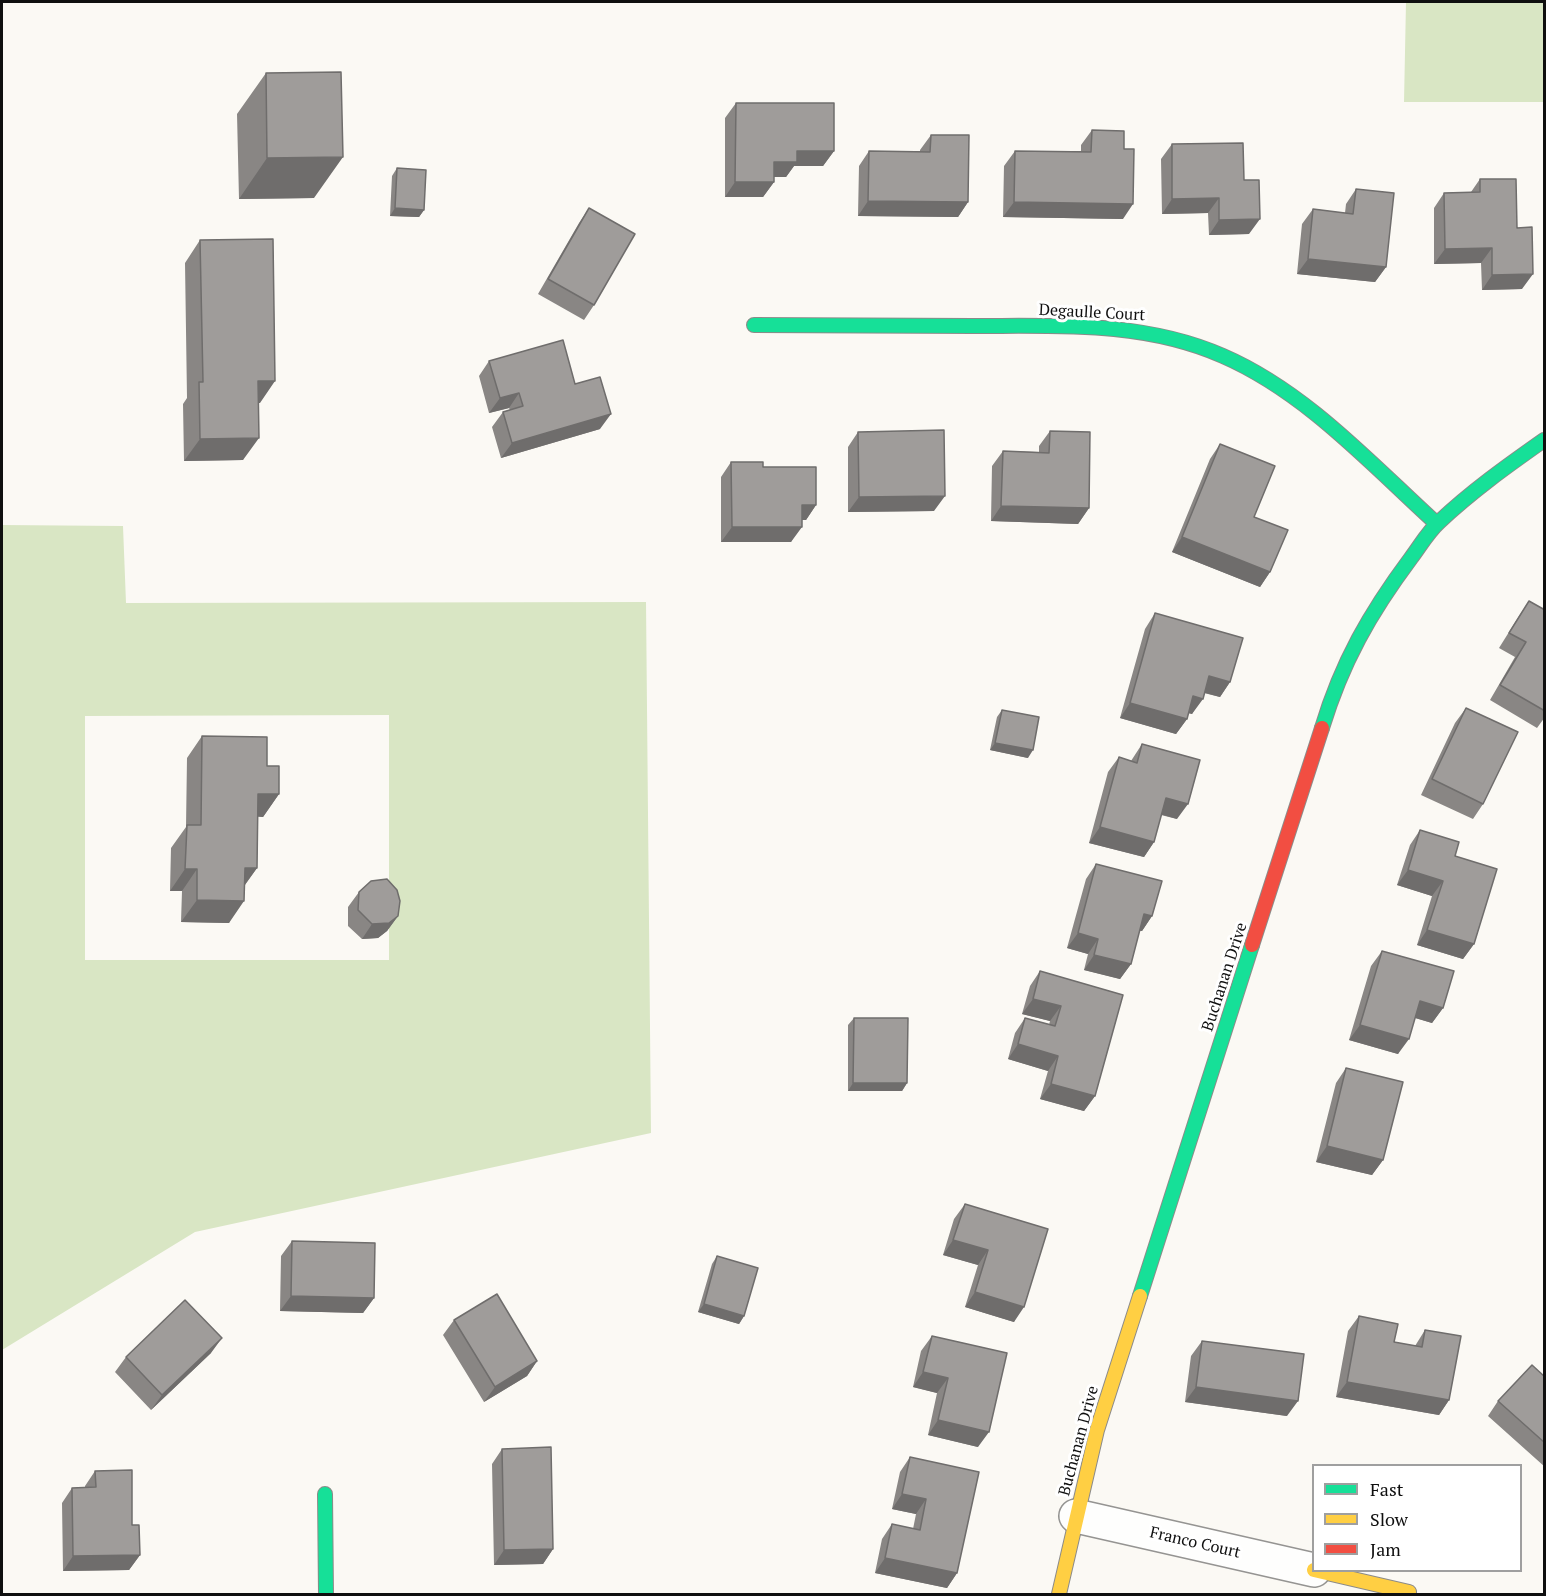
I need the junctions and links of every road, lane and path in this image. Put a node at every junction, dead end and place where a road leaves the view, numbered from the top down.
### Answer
1 (754, 325) dead end
2 (1545, 440) edge
3 (1437, 524) junction
4 (325, 1494) dead end
5 (1076, 1516) junction
6 (1312, 1570) edge
7 (1323, 1572) edge
8 (1409, 1592) dead end
9 (326, 1594) edge
10 (1059, 1594) edge

1 - 3 street, Degaulle Court
2 - 3 street, Buchanan Drive
3 - 5 street, Buchanan Drive
4 - 9 street
5 - 6 street, Franco Court
5 - 10 street, Buchanan Drive
7 - 8 street, Franco Court

